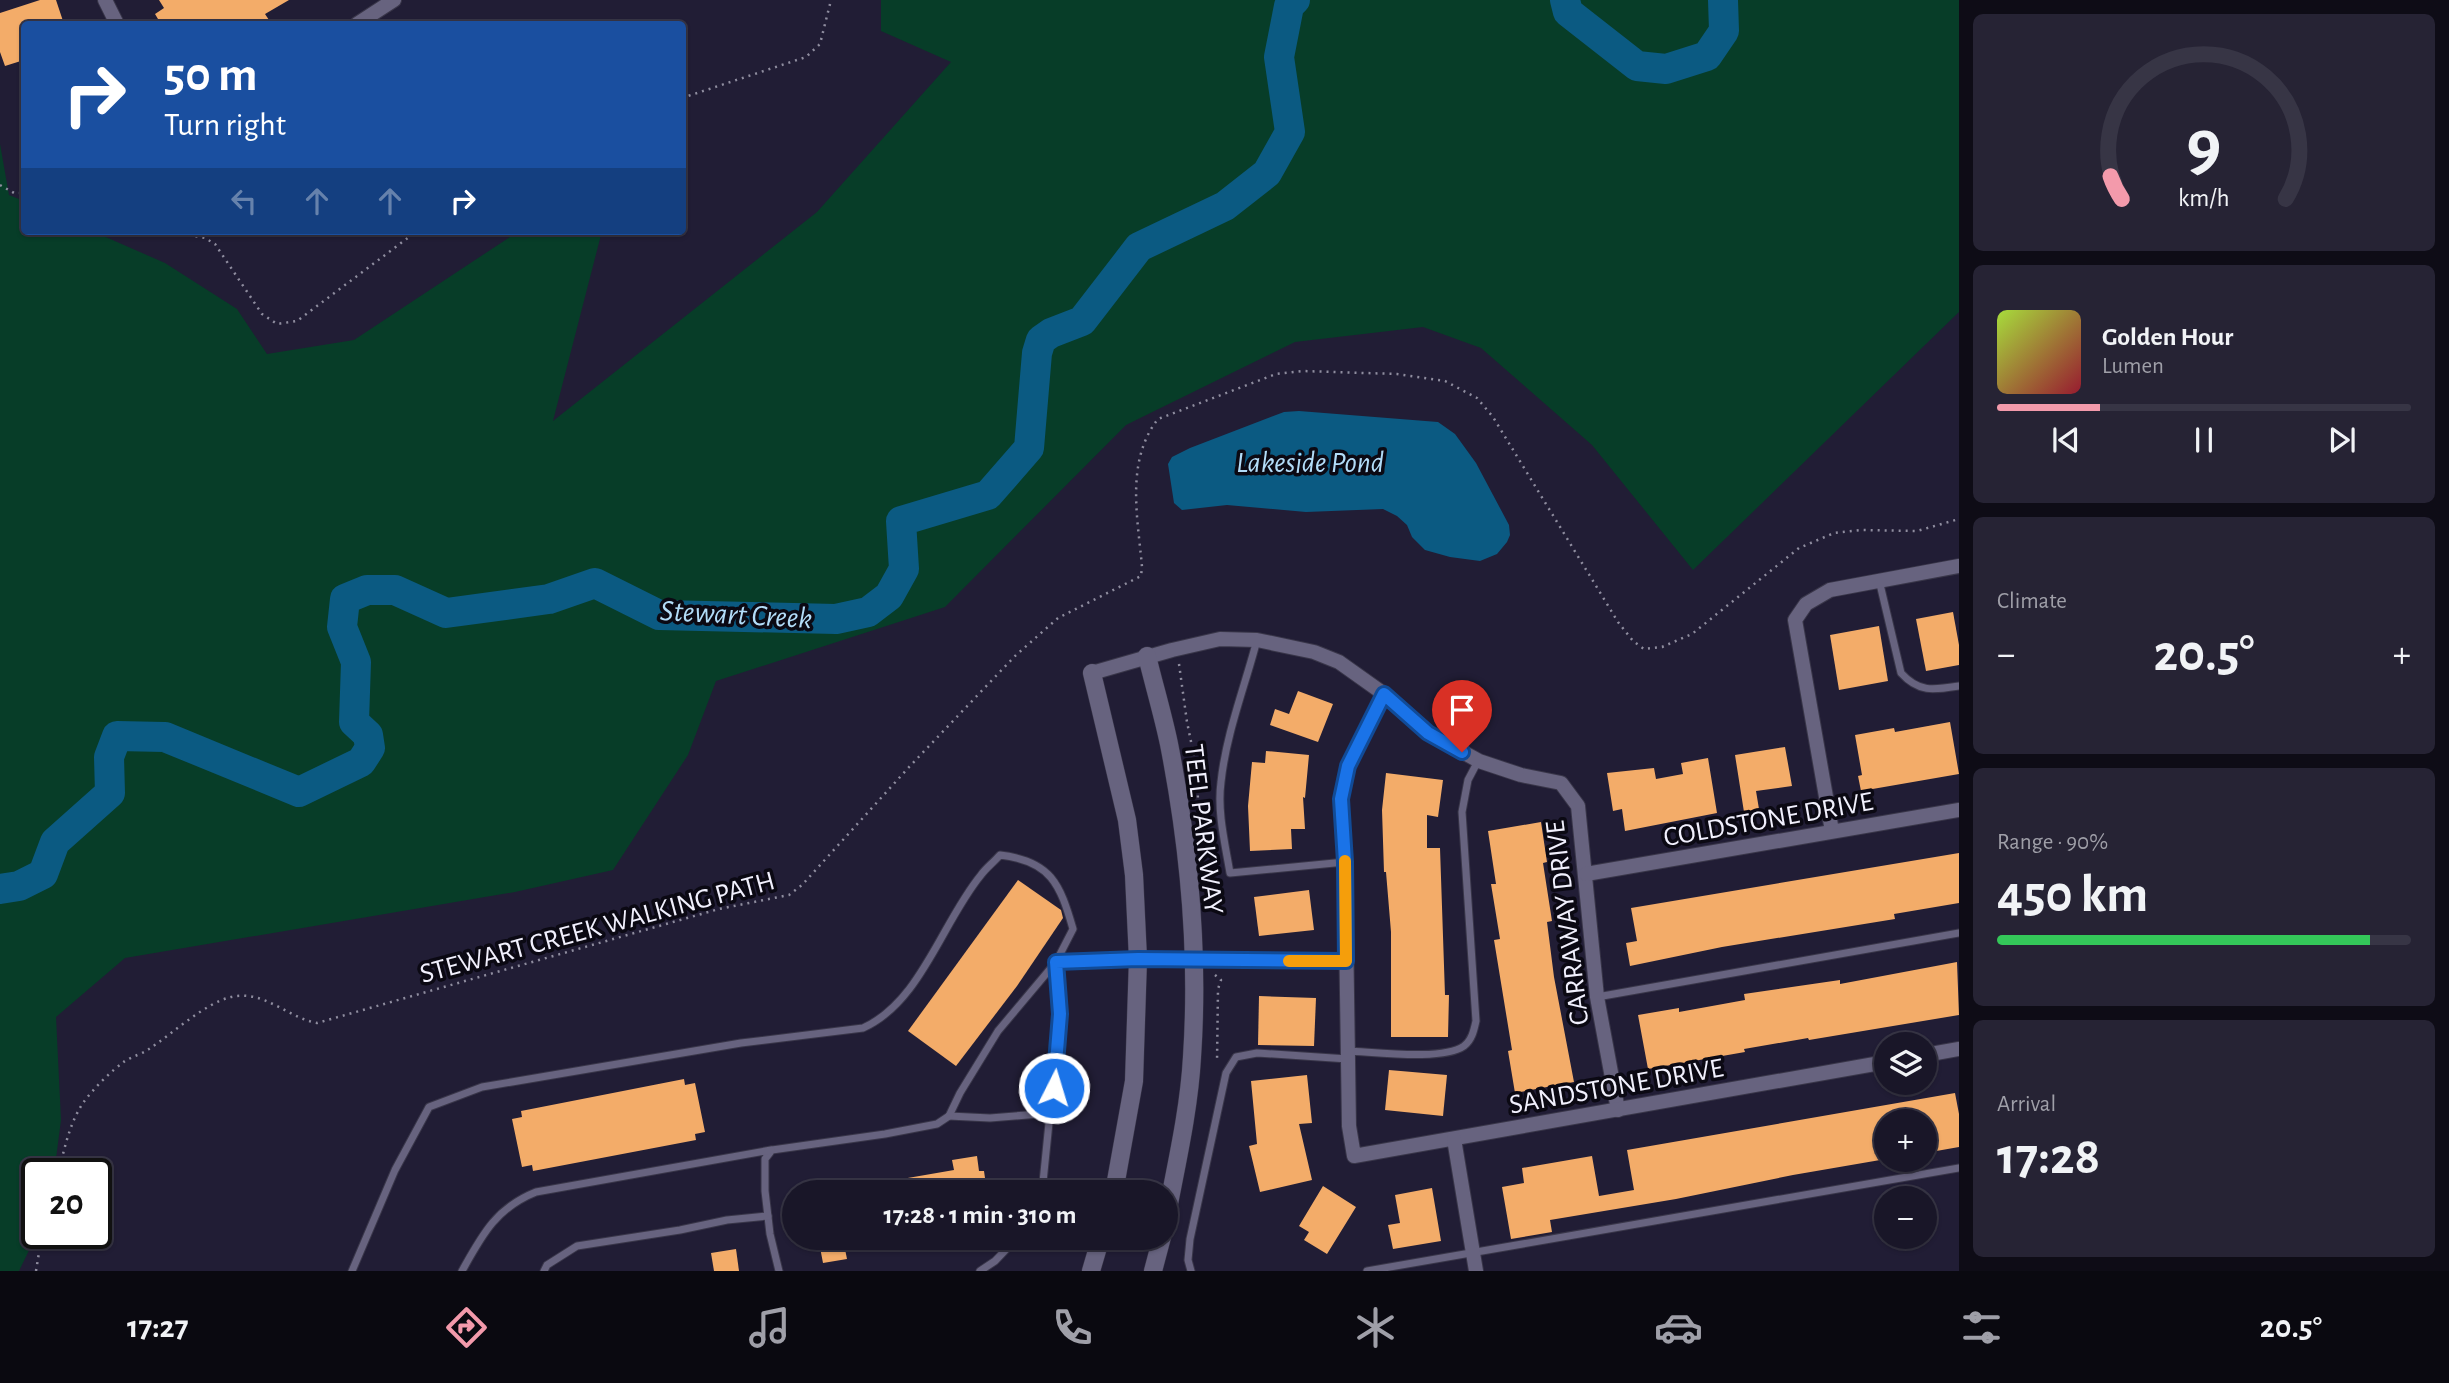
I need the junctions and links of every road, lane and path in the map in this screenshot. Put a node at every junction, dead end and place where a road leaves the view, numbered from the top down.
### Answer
1 (105, 0) edge
2 (394, 0) edge
3 (831, 0) edge
4 (116, 21) edge
5 (362, 21) edge
6 (686, 97) edge
7 (0, 186) edge
8 (21, 193) edge
9 (189, 235) edge
10 (412, 235) edge
11 (1959, 519) edge
12 (1959, 566) edge
13 (1878, 580) junction
14 (1257, 640) junction
15 (1147, 656) junction
16 (1092, 673) joint
17 (1959, 686) edge
18 (1384, 694) junction
19 (1479, 761) junction
20 (1959, 810) edge
21 (1832, 831) junction
22 (1345, 862) junction
23 (1586, 874) junction
24 (1959, 933) edge
25 (1138, 959) junction
26 (1193, 960) junction
27 (1346, 961) junction
28 (1056, 962) junction
29 (1597, 997) junction
30 (1959, 1049) edge
31 (1937, 1053) edge
32 (1348, 1055) junction
33 (1874, 1064) edge
34 (1618, 1110) junction
35 (1051, 1113) junction
36 (949, 1116) junction
37 (1454, 1139) junction
38 (772, 1150) junction
39 (62, 1158) edge
40 (1959, 1168) edge
41 (1043, 1180) edge
42 (1116, 1180) edge
43 (1173, 1180) edge
44 (768, 1216) junction
45 (40, 1249) edge
46 (1006, 1250) edge
47 (1097, 1250) edge
48 (1159, 1250) edge
49 (1473, 1253) junction
50 (36, 1271) edge
51 (352, 1271) edge
52 (462, 1271) edge
53 (544, 1271) edge
54 (779, 1271) edge
55 (980, 1271) edge
56 (1091, 1271) edge
57 (1153, 1271) edge
58 (1191, 1271) edge
59 (1367, 1271) edge
60 (1476, 1271) edge

1 - 4 street
2 - 5 street
3 - 6 path
7 - 8 path
9 - 10 path
11 - 39 path, STEWART CREEK WALKING PATH
12 - 13 street
13 - 17 lane
13 - 21 street
14 - 15 street, CARRAWAY DRIVE
14 - 18 street, CARRAWAY DRIVE
14 - 22 lane
15 - 16 street, CARRAWAY DRIVE
15 - 26 street, TEEL PARKWAY
16 - 25 street
18 - 19 street, CARRAWAY DRIVE
18 - 22 street
19 - 23 street, CARRAWAY DRIVE
19 - 32 lane
20 - 21 street, COLDSTONE DRIVE
21 - 23 street, COLDSTONE DRIVE
22 - 27 street
23 - 29 street, CARRAWAY DRIVE
24 - 29 lane
25 - 26 street
25 - 28 lane
25 - 42 street
26 - 27 street
26 - 43 street, TEEL PARKWAY
27 - 32 street
28 - 35 lane
28 - 36 lane
28 - 51 lane
29 - 34 street, CARRAWAY DRIVE
30 - 31 street
32 - 37 street, SANDSTONE DRIVE
32 - 58 lane
33 - 34 street, SANDSTONE DRIVE
34 - 37 street, SANDSTONE DRIVE
35 - 36 lane
35 - 41 lane
36 - 38 lane
37 - 49 street
38 - 44 lane
38 - 52 lane
40 - 49 lane
44 - 53 lane
44 - 54 lane
45 - 50 path
46 - 55 lane
47 - 56 street
48 - 57 street
49 - 59 lane
49 - 60 street

